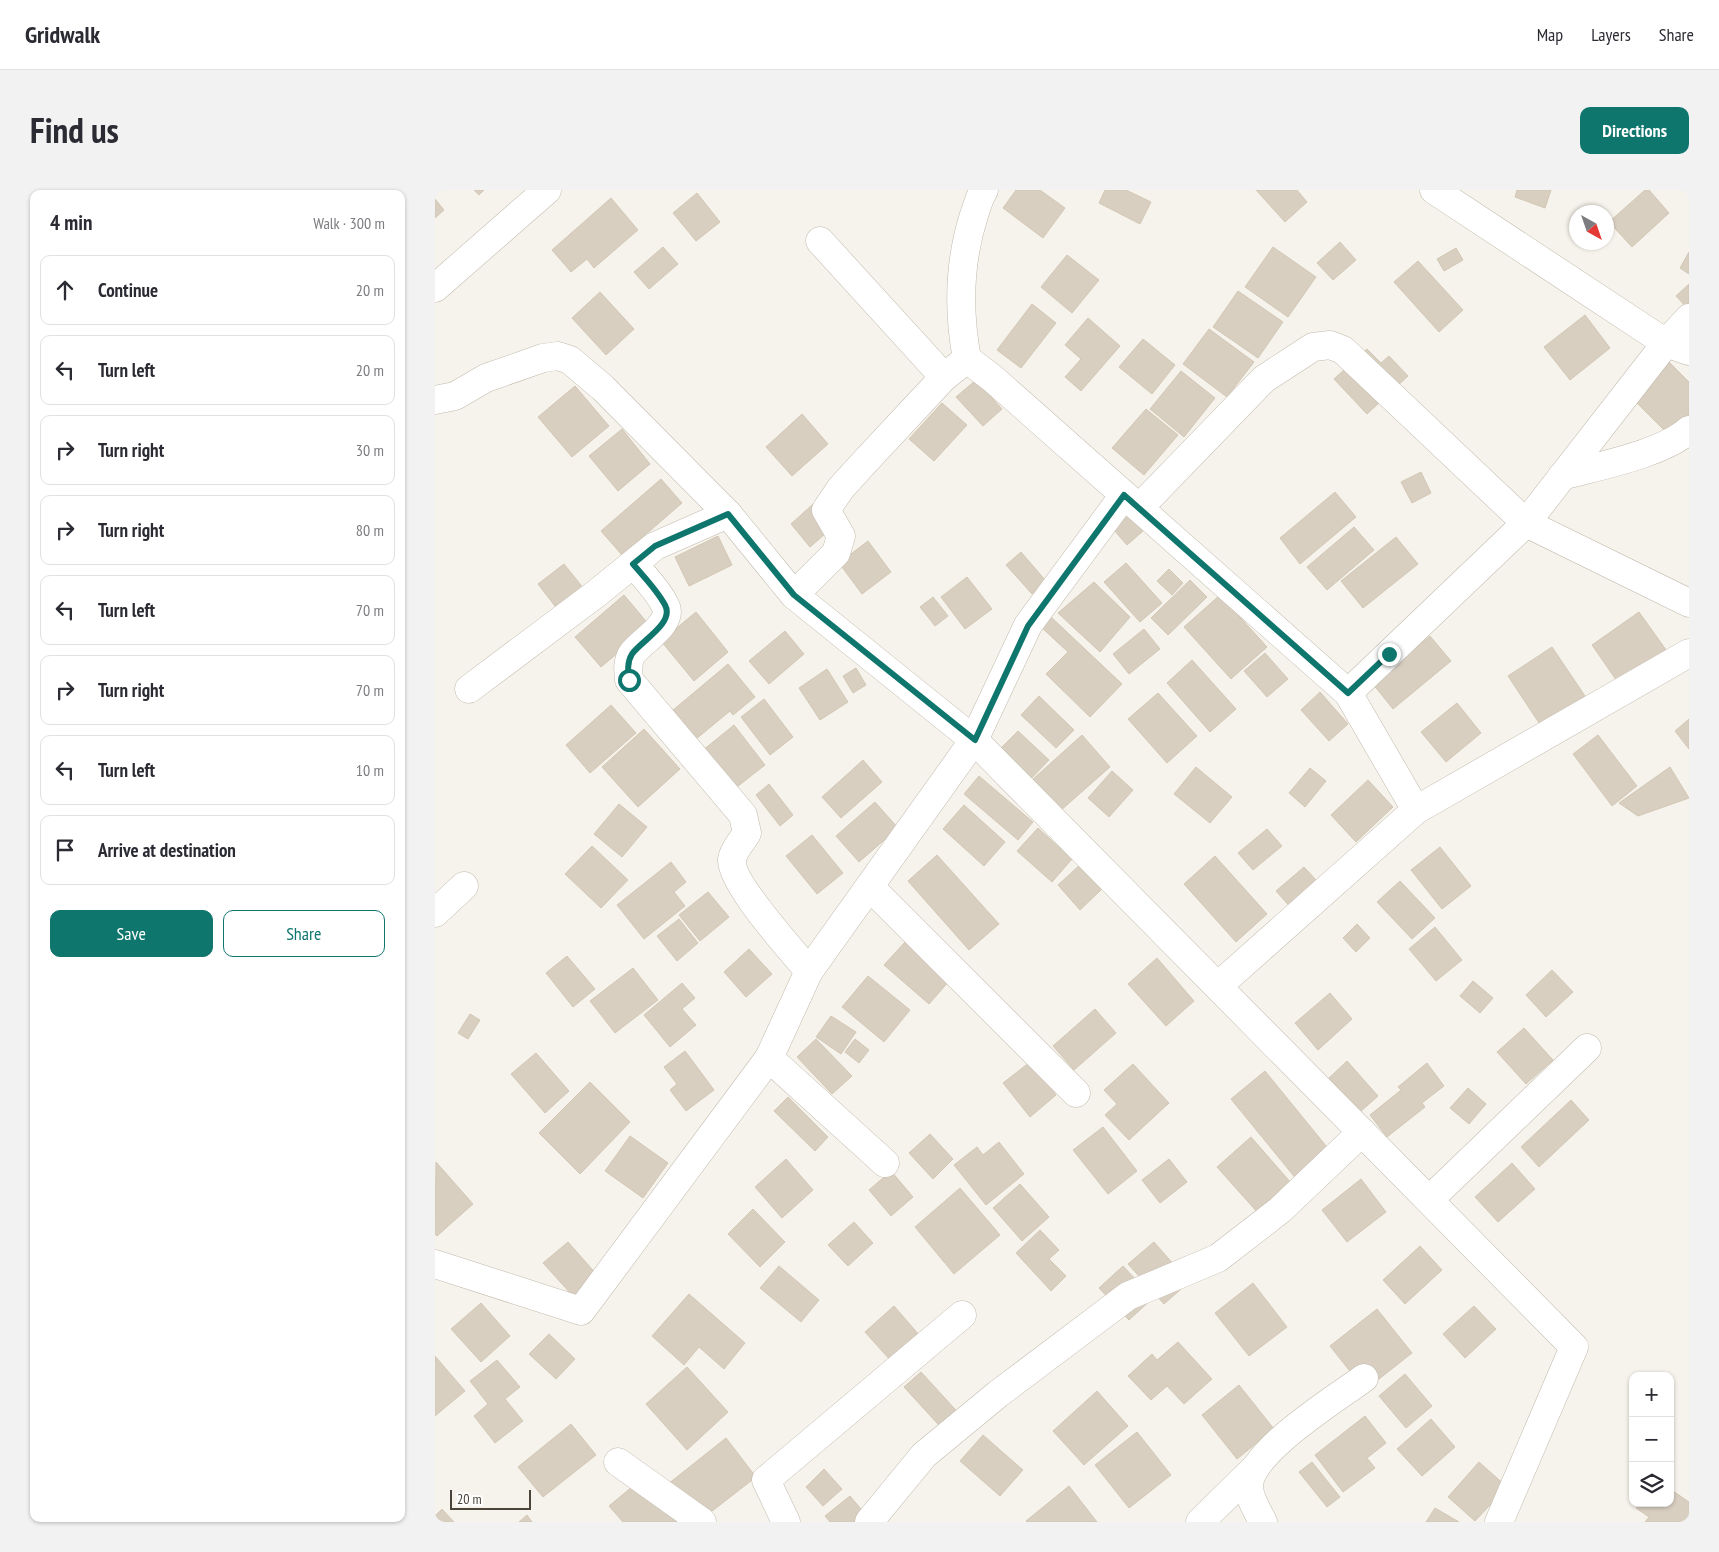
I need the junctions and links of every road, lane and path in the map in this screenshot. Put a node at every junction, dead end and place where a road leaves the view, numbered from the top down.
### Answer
1 (547, 190) edge
2 (984, 190) edge
3 (1433, 190) edge
4 (820, 241) dead end
5 (435, 288) edge
6 (1689, 318) edge
7 (1677, 347) edge
8 (967, 359) junction
9 (944, 377) junction
10 (435, 400) edge
11 (1689, 430) edge
12 (1563, 476) junction
13 (1131, 502) junction
14 (728, 514) junction
15 (1525, 524) junction
16 (633, 564) junction
17 (794, 595) junction
18 (1689, 603) edge
19 (1689, 653) edge
20 (469, 689) dead end
21 (1348, 693) junction
22 (975, 740) junction
23 (1416, 810) junction
24 (464, 886) dead end
25 (870, 888) junction
26 (435, 914) edge
27 (809, 971) junction
28 (1218, 986) junction
29 (1587, 1048) dead end
30 (769, 1058) junction
31 (1076, 1093) dead end
32 (1362, 1132) junction
33 (885, 1163) dead end
34 (1429, 1200) junction
35 (435, 1264) edge
36 (962, 1316) dead end
37 (1364, 1378) dead end
38 (618, 1462) dead end
39 (1255, 1468) junction
40 (702, 1522) edge
41 (786, 1522) edge
42 (869, 1522) edge
43 (1199, 1522) edge
44 (1263, 1522) edge
45 (1499, 1522) edge

1 - 5 street
2 - 8 street
3 - 7 street
4 - 9 street
6 - 7 street
7 - 12 street
8 - 9 street
8 - 13 street
9 - 17 street
10 - 14 street
11 - 12 street
12 - 15 street
13 - 15 street
13 - 21 street
13 - 22 street
14 - 16 street
14 - 17 street
15 - 18 street
15 - 21 street
16 - 20 street
16 - 27 street
17 - 22 street
19 - 23 street
21 - 23 street
22 - 25 street
22 - 28 street
23 - 28 street
24 - 26 street
25 - 27 street
25 - 31 street
27 - 30 street
28 - 32 street
29 - 34 street
30 - 33 street
30 - 35 street
32 - 34 street
32 - 42 street
34 - 45 street
36 - 41 street
37 - 39 street
38 - 40 street
39 - 43 street
39 - 44 street

